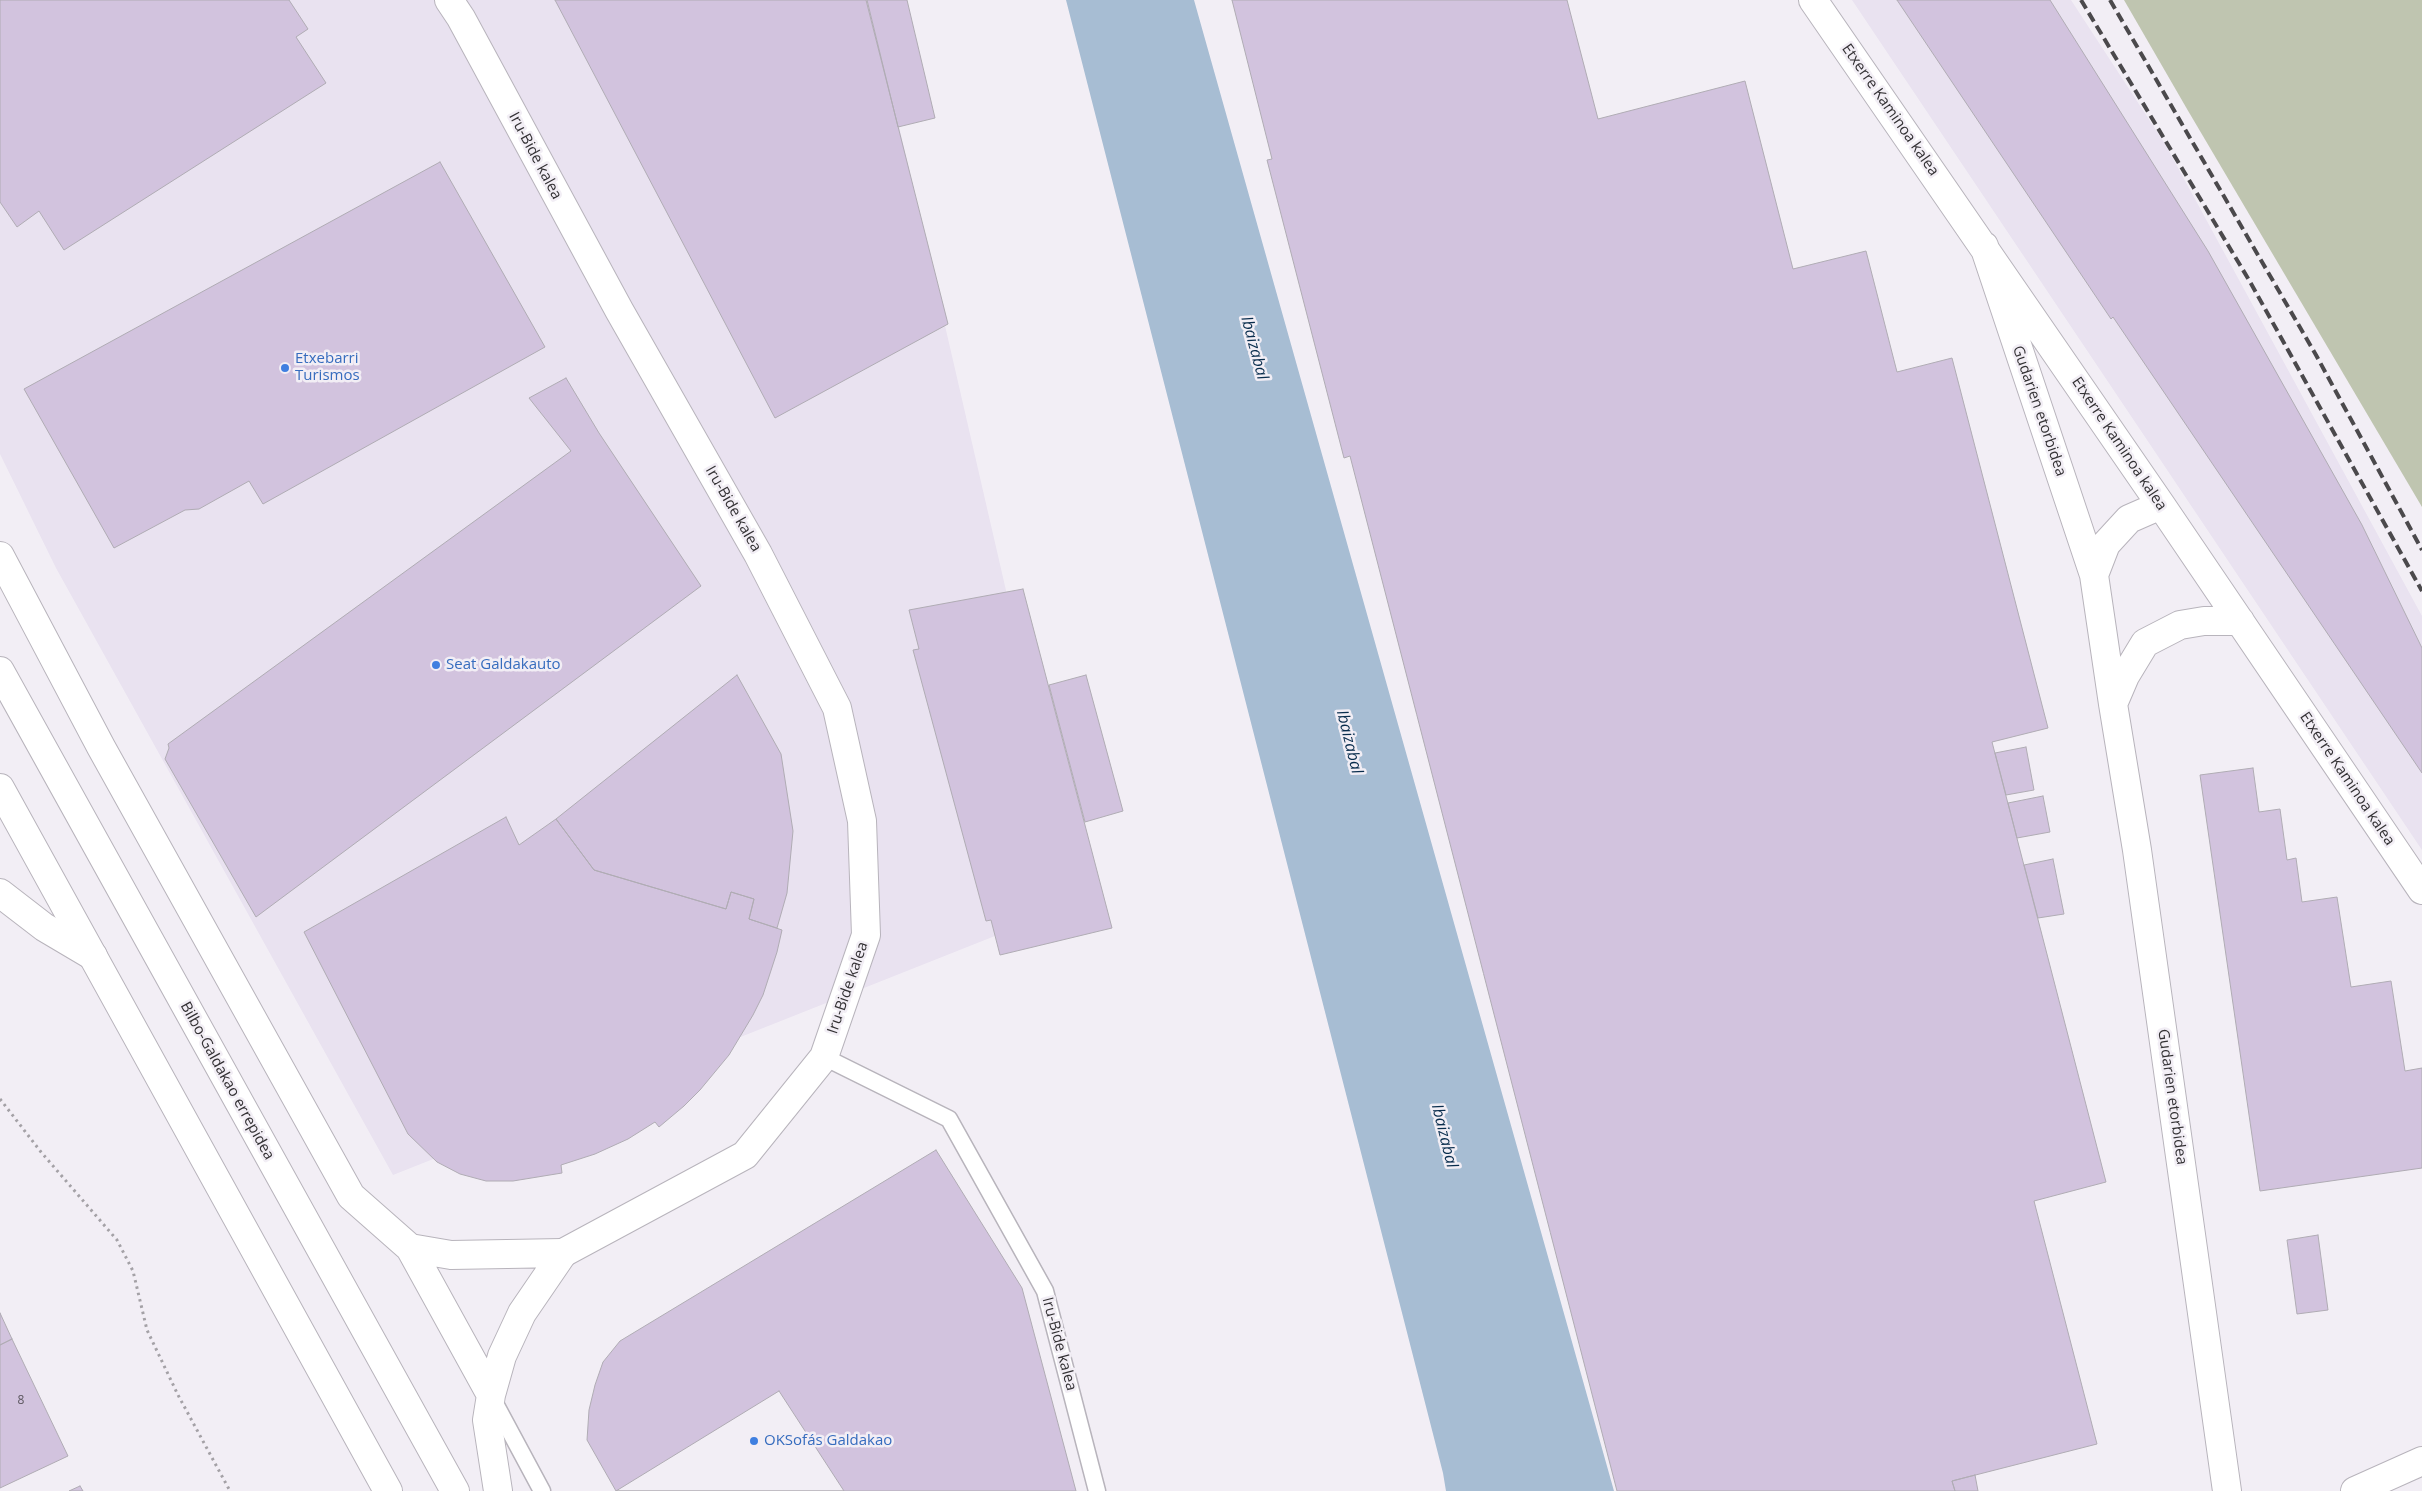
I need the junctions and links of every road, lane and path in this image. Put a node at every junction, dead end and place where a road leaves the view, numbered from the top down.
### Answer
1 (449, 0) edge
2 (1813, 0) edge
3 (1984, 246) junction
4 (2161, 505) junction
5 (0, 556) edge
6 (2094, 575) junction
7 (2240, 621) junction
8 (0, 671) edge
9 (2113, 704) junction
10 (0, 788) edge
11 (2422, 890) edge
12 (0, 892) edge
13 (93, 956) junction
14 (824, 1057) junction
15 (0, 1099) edge
16 (410, 1248) junction
17 (563, 1253) junction
18 (491, 1395) junction
19 (2422, 1461) edge
20 (230, 1491) edge
21 (388, 1491) edge
22 (455, 1491) edge
23 (498, 1491) edge
24 (542, 1491) edge
25 (1096, 1491) edge
26 (2227, 1491) edge
27 (2355, 1491) edge

1 - 14 main road, Iru-Bide kalea
2 - 3 main road, Etxerre Kaminoa kalea
3 - 4 main road, Etxerre Kaminoa kalea
3 - 6 main road, Gudarien etorbidea
4 - 6 main road, Gudarien etorbidea
4 - 7 main road, Etxerre Kaminoa kalea
5 - 16 main road
6 - 9 main road, Gudarien etorbidea
7 - 9 main road
7 - 11 main road, Etxerre Kaminoa kalea
8 - 22 main road, Bilbo-Galdakao errepidea
9 - 26 main road, Gudarien etorbidea
10 - 13 main road
12 - 13 main road
13 - 21 main road
14 - 17 main road, Iru-Bide kalea
14 - 25 lane, Iru-Bide kalea
15 - 20 path
16 - 17 main road
16 - 18 main road
17 - 18 main road
18 - 23 main road
18 - 24 lane
19 - 27 main road

